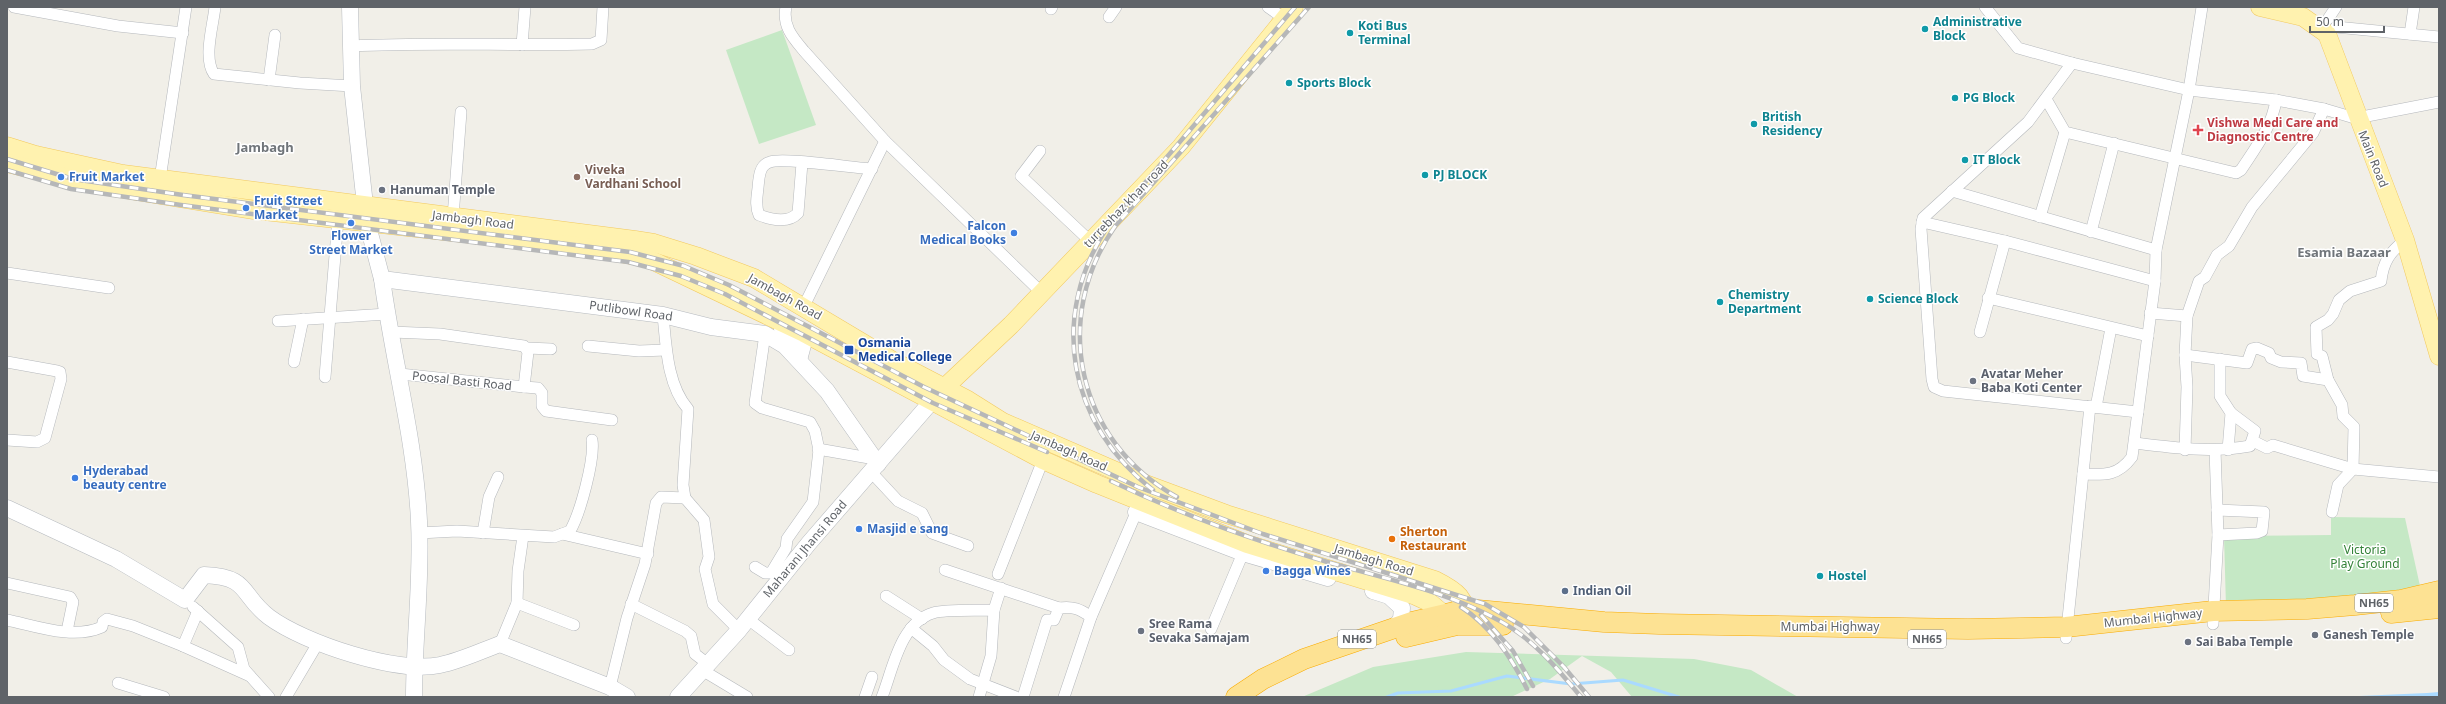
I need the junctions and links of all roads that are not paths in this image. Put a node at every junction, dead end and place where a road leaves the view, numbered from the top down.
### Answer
1 (14, 7) edge
2 (186, 7) edge
3 (215, 7) edge
4 (350, 7) edge
5 (525, 7) edge
6 (603, 7) edge
7 (786, 7) edge
8 (1116, 7) edge
9 (1268, 7) edge
10 (1985, 7) edge
11 (2202, 7) edge
12 (2260, 7) edge
13 (2303, 7) edge
14 (2414, 7) edge
15 (1290, 13) edge
16 (1109, 17) dead end
17 (2334, 18) edge
18 (183, 33) junction
19 (2410, 34) junction
20 (275, 35) dead end
21 (2439, 37) edge
22 (352, 46) junction
23 (522, 46) junction
24 (2072, 63) junction
25 (269, 80) junction
26 (352, 86) junction
27 (2189, 90) junction
28 (2046, 99) junction
29 (2276, 100) junction
30 (2439, 102) edge
31 (2324, 109) junction
32 (461, 112) dead end
33 (2362, 118) junction
34 (2064, 132) junction
35 (885, 141) junction
36 (2114, 143) junction
37 (7, 146) edge
38 (1040, 150) dead end
39 (2173, 159) junction
40 (7, 163) edge
41 (802, 163) junction
42 (872, 169) junction
43 (160, 179) junction
44 (1952, 192) junction
45 (366, 214) junction
46 (452, 217) junction
47 (2040, 217) junction
48 (338, 218) junction
49 (1922, 222) junction
50 (2091, 232) junction
51 (2405, 240) junction
52 (1090, 241) junction
53 (2005, 241) junction
54 (664, 246) junction
55 (2156, 250) junction
56 (652, 260) junction
57 (7, 273) edge
58 (382, 279) junction
59 (2155, 281) junction
60 (109, 288) dead end
61 (1041, 292) junction
62 (1988, 298) junction
63 (804, 306) junction
64 (2150, 313) junction
65 (387, 314) junction
66 (762, 314) junction
67 (663, 315) junction
68 (2187, 316) junction
69 (328, 317) junction
70 (302, 319) junction
71 (2439, 320) edge
72 (278, 321) dead end
73 (832, 323) junction
74 (2111, 328) junction
75 (392, 332) junction
76 (1980, 332) dead end
77 (765, 334) junction
78 (2148, 336) junction
79 (588, 346) dead end
80 (527, 348) junction
81 (551, 349) dead end
82 (666, 350) junction
83 (838, 352) junction
84 (2185, 355) junction
85 (2439, 356) edge
86 (2220, 359) junction
87 (799, 360) junction
88 (7, 362) edge
89 (294, 362) dead end
90 (400, 374) junction
91 (325, 377) dead end
92 (2328, 380) junction
93 (524, 387) junction
94 (938, 395) junction
95 (2093, 406) junction
96 (2138, 412) junction
97 (2231, 413) junction
98 (612, 420) dead end
99 (7, 440) edge
100 (592, 440) dead end
101 (2253, 441) junction
102 (2135, 443) junction
103 (818, 449) junction
104 (2185, 450) junction
105 (2215, 450) junction
106 (2228, 450) junction
107 (1043, 460) junction
108 (875, 465) junction
109 (2353, 469) junction
110 (2083, 474) junction
111 (498, 477) dead end
112 (2439, 477) edge
113 (685, 498) junction
114 (1138, 507) junction
115 (7, 508) edge
116 (2217, 510) junction
117 (2332, 512) dead end
118 (419, 532) junction
119 (483, 532) junction
120 (562, 534) junction
121 (2218, 535) junction
122 (523, 536) junction
123 (968, 546) dead end
124 (1243, 553) junction
125 (648, 554) junction
126 (755, 567) dead end
127 (945, 570) dead end
128 (998, 574) dead end
129 (7, 583) edge
130 (1001, 588) junction
131 (886, 596) dead end
132 (185, 600) junction
133 (517, 603) junction
134 (631, 604) junction
135 (2438, 604) edge
136 (1059, 608) junction
137 (994, 610) junction
138 (198, 611) junction
139 (1091, 617) junction
140 (1459, 618) junction
141 (2213, 618) junction
142 (922, 619) junction
143 (7, 620) edge
144 (574, 624) dead end
145 (743, 624) junction
146 (1395, 627) junction
147 (911, 628) junction
148 (1210, 629) dead end
149 (67, 631) junction
150 (2066, 633) junction
151 (318, 643) junction
152 (500, 644) junction
153 (183, 646) junction
154 (789, 650) dead end
155 (414, 666) junction
156 (705, 667) junction
157 (872, 676) dead end
158 (252, 677) junction
159 (118, 683) dead end
160 (983, 686) junction
161 (610, 687) junction
162 (681, 696) edge
163 (164, 697) edge
164 (269, 697) edge
165 (286, 697) edge
166 (414, 697) edge
167 (627, 697) edge
168 (747, 697) edge
169 (865, 697) edge
170 (882, 697) edge
171 (979, 697) edge
172 (1016, 697) edge
173 (1023, 697) edge
174 (1064, 697) edge
175 (1236, 697) edge
176 (1256, 697) edge

1 - 18 street
2 - 18 street
3 - 25 street
4 - 22 street
5 - 23 street
6 - 23 street
7 - 35 street
8 - 16 street
9 - 15 street
10 - 24 street
11 - 27 street
12 - 33 main road, Main Road
13 - 17 main road
14 - 19 street
15 - 52 main road, turrebhaz khan road
17 - 19 street
17 - 33 main road, Main Road
18 - 43 street
19 - 21 street
20 - 25 street
22 - 23 street
22 - 26 street
24 - 27 street
24 - 28 street
25 - 26 street
26 - 45 street
27 - 29 street
27 - 39 street
28 - 34 street
28 - 44 street
29 - 31 street
29 - 39 street
30 - 33 street
31 - 33 street
31 - 68 street
32 - 46 street
33 - 51 main road, Main Road
33 - 71 main road, Main Road
34 - 36 street
34 - 47 street
35 - 42 street
35 - 61 street
36 - 39 street
36 - 50 street
37 - 43 main road, Jambagh Road
38 - 52 street
39 - 55 street
40 - 48 main road
41 - 41 street
41 - 42 street
42 - 63 street
43 - 45 main road, Jambagh Road
44 - 47 street
44 - 49 street
45 - 46 main road, Jambagh Road
45 - 48 main road
45 - 56 main road
45 - 58 street
46 - 54 main road, Jambagh Road
47 - 50 street
48 - 69 street
49 - 53 street
49 - 95 street
50 - 55 street
51 - 85 main road, Main Road
51 - 92 street
52 - 61 main road, turrebhaz khan road
53 - 59 street
53 - 62 street
54 - 56 main road
54 - 63 main road, Jambagh Road
55 - 59 street
56 - 66 main road
57 - 60 street
58 - 65 street
58 - 67 street, Putlibowl Road
59 - 64 street
61 - 94 main road, turrebhaz khan road
62 - 74 street
62 - 76 street
63 - 73 main road, Jambagh Road
64 - 68 street
64 - 78 street
65 - 69 street
65 - 75 street
66 - 83 main road
66 - 87 street
67 - 77 street, Putlibowl Road
67 - 82 street
68 - 84 street
69 - 70 street
69 - 91 street
70 - 72 street
70 - 89 street
73 - 83 main road
73 - 94 main road, Jambagh Road
74 - 78 street
74 - 95 street
75 - 80 street
75 - 90 street
77 - 87 street, Putlibowl Road
77 - 103 street
78 - 96 street
79 - 82 street
80 - 81 street
80 - 93 street
82 - 113 street
83 - 94 main road
84 - 86 street
84 - 104 street
86 - 92 street
86 - 97 street
87 - 108 street, Putlibowl Road
88 - 99 street
90 - 93 street, Poosal Basti Road
90 - 118 street
92 - 109 street
93 - 98 street, Poosal Basti Road
94 - 107 main road, Jambagh Road
94 - 108 street, Maharani Jhansi Road
94 - 140 main road, Jambagh Road
95 - 96 street
95 - 110 street
96 - 102 street
97 - 101 street
97 - 106 street
100 - 120 street
101 - 106 street
101 - 109 street
102 - 104 street
102 - 110 street
103 - 108 street
103 - 126 street
104 - 105 street
105 - 106 street
105 - 116 street
107 - 114 main road, Jambagh Road
107 - 128 street
108 - 123 street
108 - 145 street, Maharani Jhansi Road
109 - 112 street
109 - 117 street
110 - 150 street
111 - 119 street
113 - 125 street
113 - 145 street
114 - 124 street
114 - 139 street
114 - 140 main road, Jambagh Road
115 - 132 street
116 - 121 street
116 - 121 street
118 - 119 street
118 - 155 street
119 - 122 street
120 - 122 street
120 - 125 street
121 - 141 street
122 - 133 street
124 - 146 street
124 - 148 street
125 - 134 street
127 - 130 street
129 - 149 street
130 - 136 street
130 - 137 street
131 - 142 street
132 - 138 street
132 - 151 street
133 - 144 street
133 - 152 street
134 - 156 street
134 - 161 street
135 - 141 highway, Mumbai Highway / NH65
136 - 139 street
136 - 173 street
137 - 142 street
137 - 160 street
138 - 153 street
138 - 158 street
139 - 174 street
140 - 146 highway, Mumbai Highway / NH65
140 - 150 highway, Mumbai Highway / NH65
140 - 176 highway, Mumbai Highway / NH65
141 - 150 highway, Mumbai Highway / NH65
142 - 147 street
143 - 149 street
145 - 154 street
145 - 156 street, Maharani Jhansi Road
146 - 175 highway, Mumbai Highway / NH65
147 - 160 street
147 - 170 street
149 - 153 street
151 - 155 street
151 - 165 street
152 - 155 street
152 - 161 street
153 - 158 street
155 - 166 street
156 - 162 street, Maharani Jhansi Road
156 - 168 street
157 - 169 street
158 - 164 street
159 - 163 street
160 - 171 street
160 - 172 street
161 - 167 street

